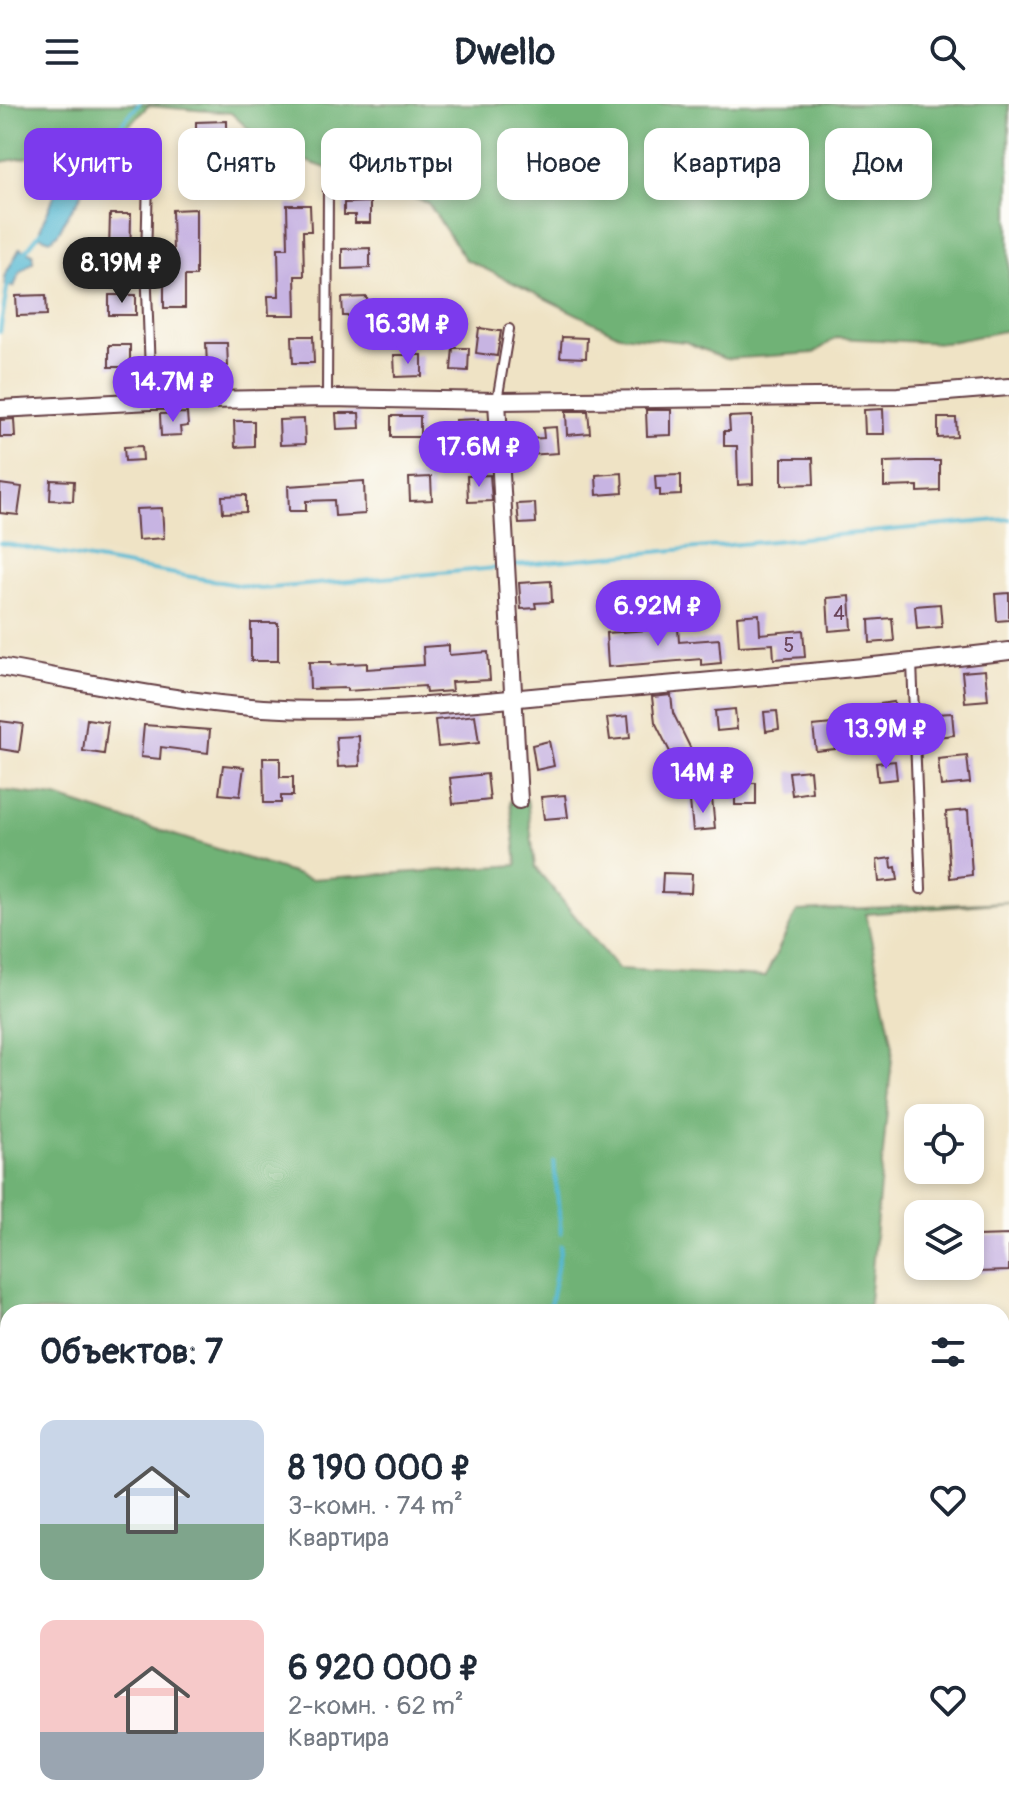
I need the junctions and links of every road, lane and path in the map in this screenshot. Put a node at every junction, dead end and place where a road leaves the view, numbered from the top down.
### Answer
1 (147, 200) edge
2 (328, 200) edge
3 (509, 329) dead end
4 (1009, 387) edge
5 (327, 398) junction
6 (151, 401) junction
7 (497, 401) junction
8 (0, 409) edge
9 (1009, 651) edge
10 (912, 663) junction
11 (0, 667) edge
12 (513, 698) junction
13 (519, 800) dead end
14 (921, 889) dead end

1 - 6 lane
2 - 5 lane
3 - 7 lane
4 - 7 street
5 - 6 street
5 - 7 street
6 - 8 street
7 - 12 street
9 - 10 street
10 - 12 street
10 - 14 lane
11 - 12 street
12 - 13 street

